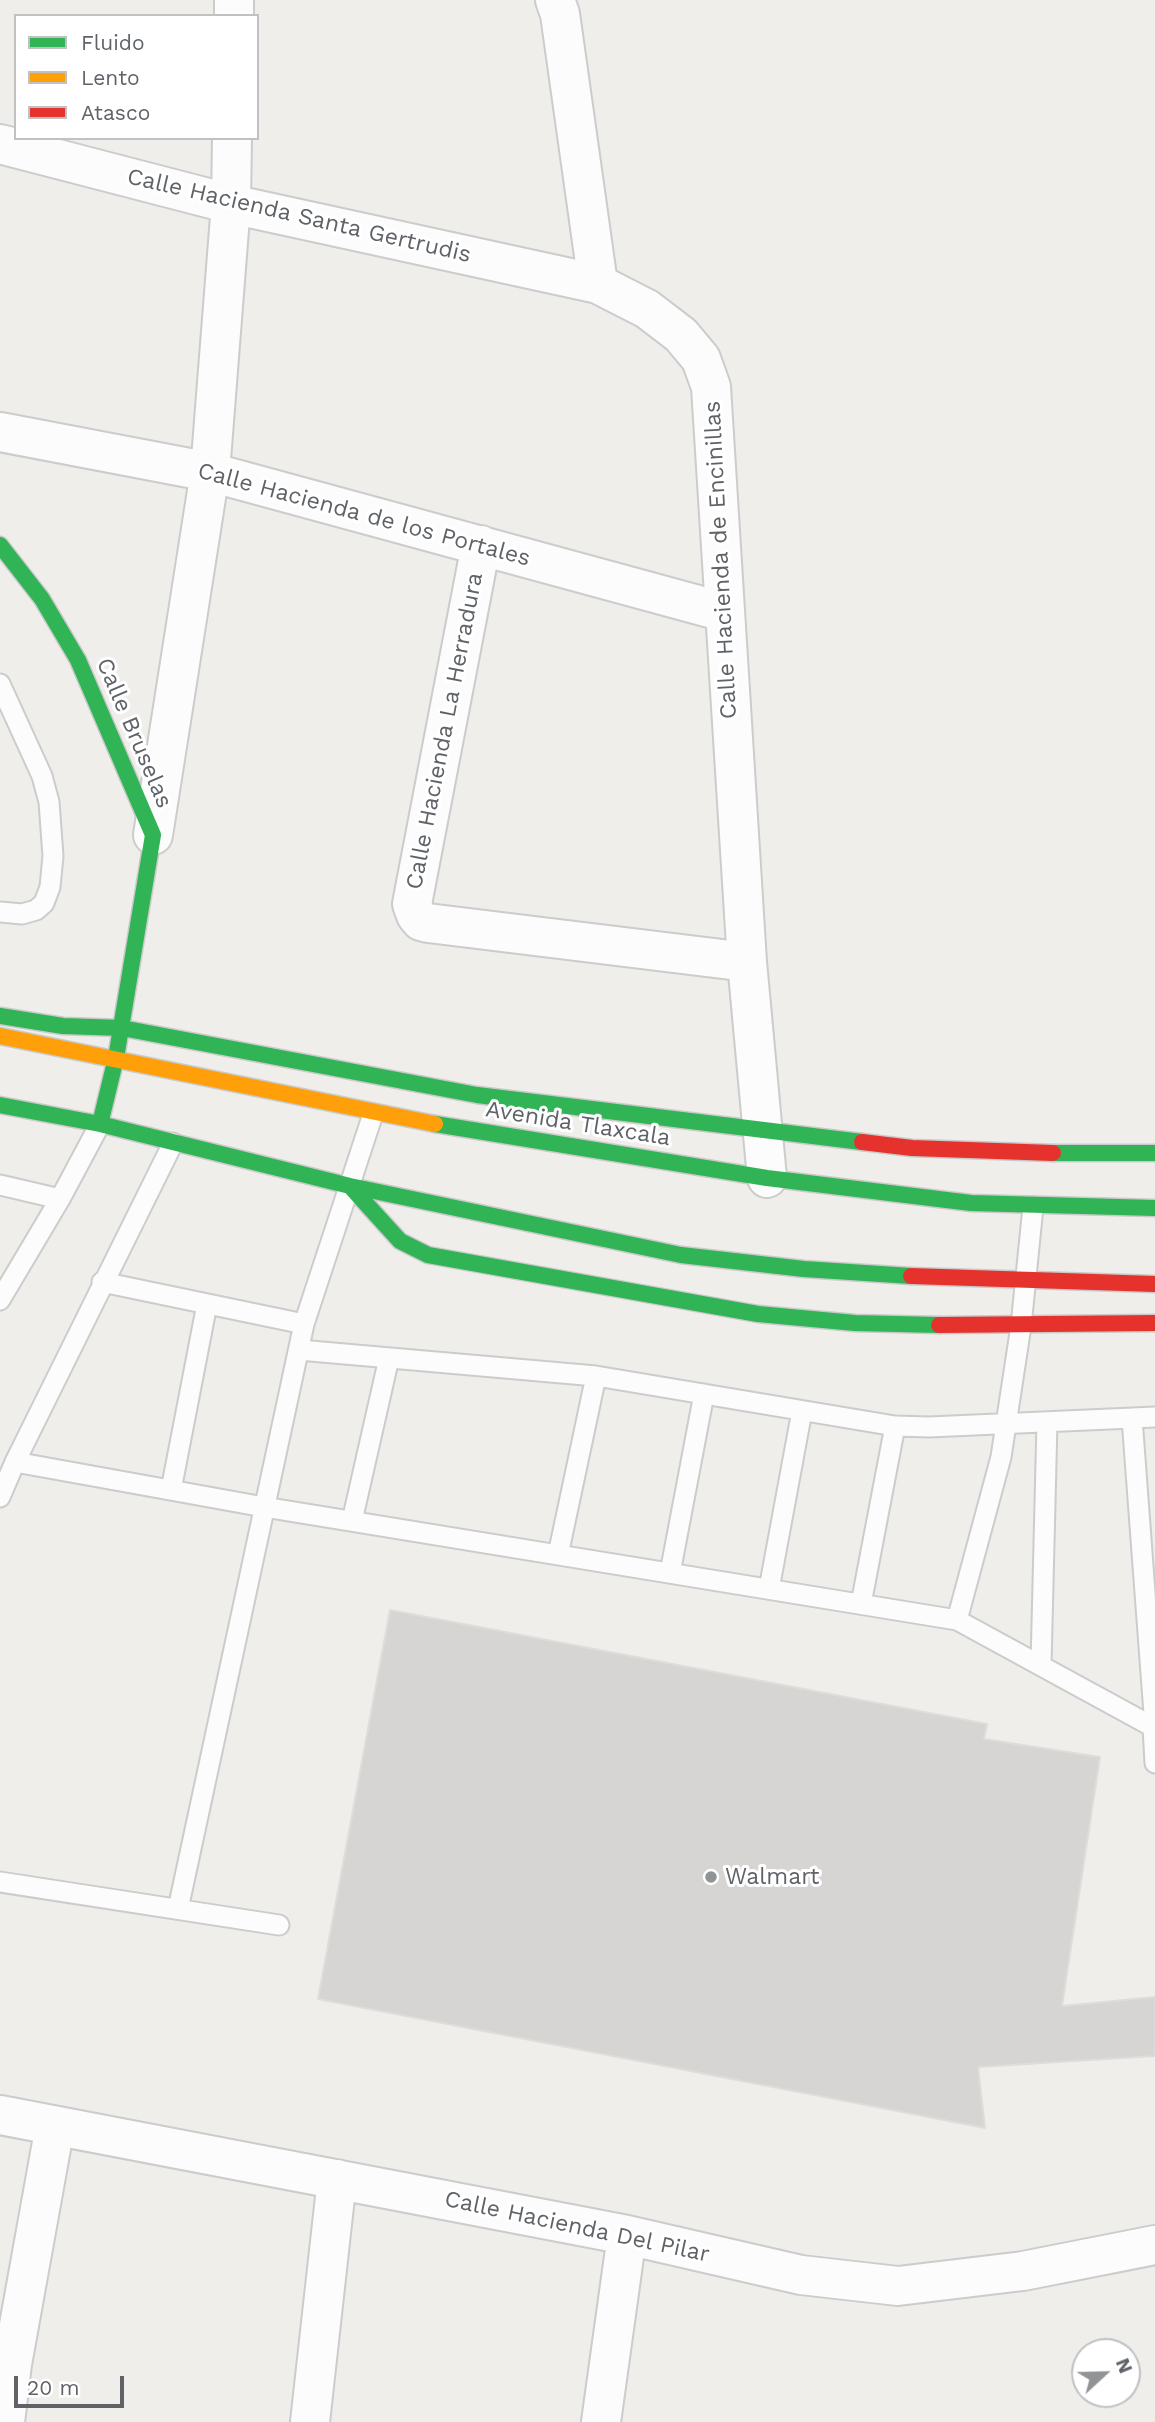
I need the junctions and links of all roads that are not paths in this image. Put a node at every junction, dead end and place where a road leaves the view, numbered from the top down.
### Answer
1 (555, 0) edge
2 (232, 140) edge
3 (0, 144) edge
4 (231, 204) junction
5 (598, 284) junction
6 (0, 432) edge
7 (210, 472) junction
8 (481, 545) junction
9 (3, 555) edge
10 (724, 612) junction
11 (0, 684) edge
12 (153, 835) junction
13 (0, 912) edge
14 (747, 962) junction
15 (0, 1016) edge
16 (122, 1028) junction
17 (0, 1036) edge
18 (117, 1058) junction
19 (0, 1105) edge
20 (373, 1114) junction
21 (100, 1124) junction
22 (763, 1131) junction
23 (173, 1143) junction
24 (1155, 1153) edge
25 (767, 1178) junction
26 (0, 1185) edge
27 (351, 1186) junction
28 (60, 1199) junction
29 (1033, 1207) junction
30 (1155, 1208) edge
31 (102, 1282) junction
32 (1025, 1282) junction
33 (1155, 1284) edge
34 (0, 1300) edge
35 (207, 1304) junction
36 (1155, 1323) edge
37 (304, 1324) junction
38 (1021, 1326) junction
39 (299, 1350) junction
40 (389, 1358) junction
41 (596, 1376) junction
42 (704, 1394) junction
43 (802, 1411) junction
44 (1155, 1417) edge
45 (1132, 1418) junction
46 (1047, 1422) junction
47 (1006, 1424) junction
48 (895, 1426) junction
49 (15, 1462) junction
50 (171, 1490) junction
51 (0, 1497) edge
52 (264, 1507) junction
53 (352, 1521) junction
54 (558, 1555) junction
55 (670, 1573) junction
56 (769, 1589) junction
57 (861, 1604) junction
58 (957, 1620) junction
59 (1041, 1665) junction
60 (1154, 1727) edge
61 (1155, 1763) edge
62 (0, 1882) edge
63 (178, 1909) junction
64 (279, 1925) dead end
65 (0, 2115) edge
66 (55, 2126) junction
67 (337, 2179) junction
68 (627, 2235) junction
69 (1155, 2245) edge
70 (6, 2363) edge
71 (5, 2422) edge
72 (310, 2422) edge
73 (601, 2422) edge

1 - 5 street
2 - 4 street
3 - 4 street, Calle Hacienda Santa Gertrudis
4 - 5 street, Calle Hacienda Santa Gertrudis
4 - 7 street
5 - 10 street, Calle Hacienda de Encinillas
6 - 7 street, Calle Hacienda de los Portales
7 - 8 street, Calle Hacienda de los Portales
7 - 12 street
8 - 10 street, Calle Hacienda de los Portales
8 - 14 street, Calle Hacienda La Herradura
9 - 12 street, Calle Bruselas
10 - 14 street, Calle Hacienda de Encinillas
11 - 13 lane
12 - 16 street, Calle Bruselas
14 - 22 street, Calle Hacienda de Encinillas
15 - 16 street, Avenida Tlaxcala
16 - 18 street, Calle Bruselas
16 - 22 street, Avenida Tlaxcala
17 - 18 street, Avenida Tlaxcala
18 - 20 street, Avenida Tlaxcala
18 - 21 street, Calle Bruselas
19 - 21 street
20 - 25 street, Avenida Tlaxcala
20 - 27 lane
21 - 23 street
21 - 28 lane
22 - 24 street, Avenida Tlaxcala
22 - 25 street, Calle Hacienda de Encinillas
23 - 27 street
23 - 31 lane
25 - 29 street, Avenida Tlaxcala
26 - 28 lane
27 - 32 street
27 - 37 lane
27 - 38 street
28 - 34 lane
29 - 30 street, Avenida Tlaxcala
29 - 32 lane
31 - 35 lane
31 - 49 lane
32 - 33 street
32 - 38 lane
35 - 37 lane
35 - 50 lane
36 - 38 street
37 - 39 lane
38 - 47 lane
39 - 40 lane
39 - 52 lane
40 - 41 lane
40 - 53 lane
41 - 42 lane
41 - 54 lane
42 - 43 lane
42 - 55 lane
43 - 48 lane
43 - 56 lane
44 - 45 lane
45 - 46 lane
45 - 60 lane
46 - 47 lane
46 - 59 lane
47 - 48 lane
47 - 58 lane
48 - 57 lane
49 - 50 lane
49 - 51 lane
50 - 52 lane
52 - 53 lane
52 - 63 lane
53 - 54 lane
54 - 55 lane
55 - 56 lane
56 - 57 lane
57 - 58 lane
58 - 59 lane
59 - 60 lane
60 - 61 lane
62 - 63 lane
63 - 64 lane
65 - 66 street, Calle Hacienda Del Pilar
66 - 67 street, Calle Hacienda Del Pilar
66 - 70 street
67 - 68 street, Calle Hacienda Del Pilar
67 - 72 street
68 - 69 street, Calle Hacienda Del Pilar
68 - 73 street
70 - 71 street

